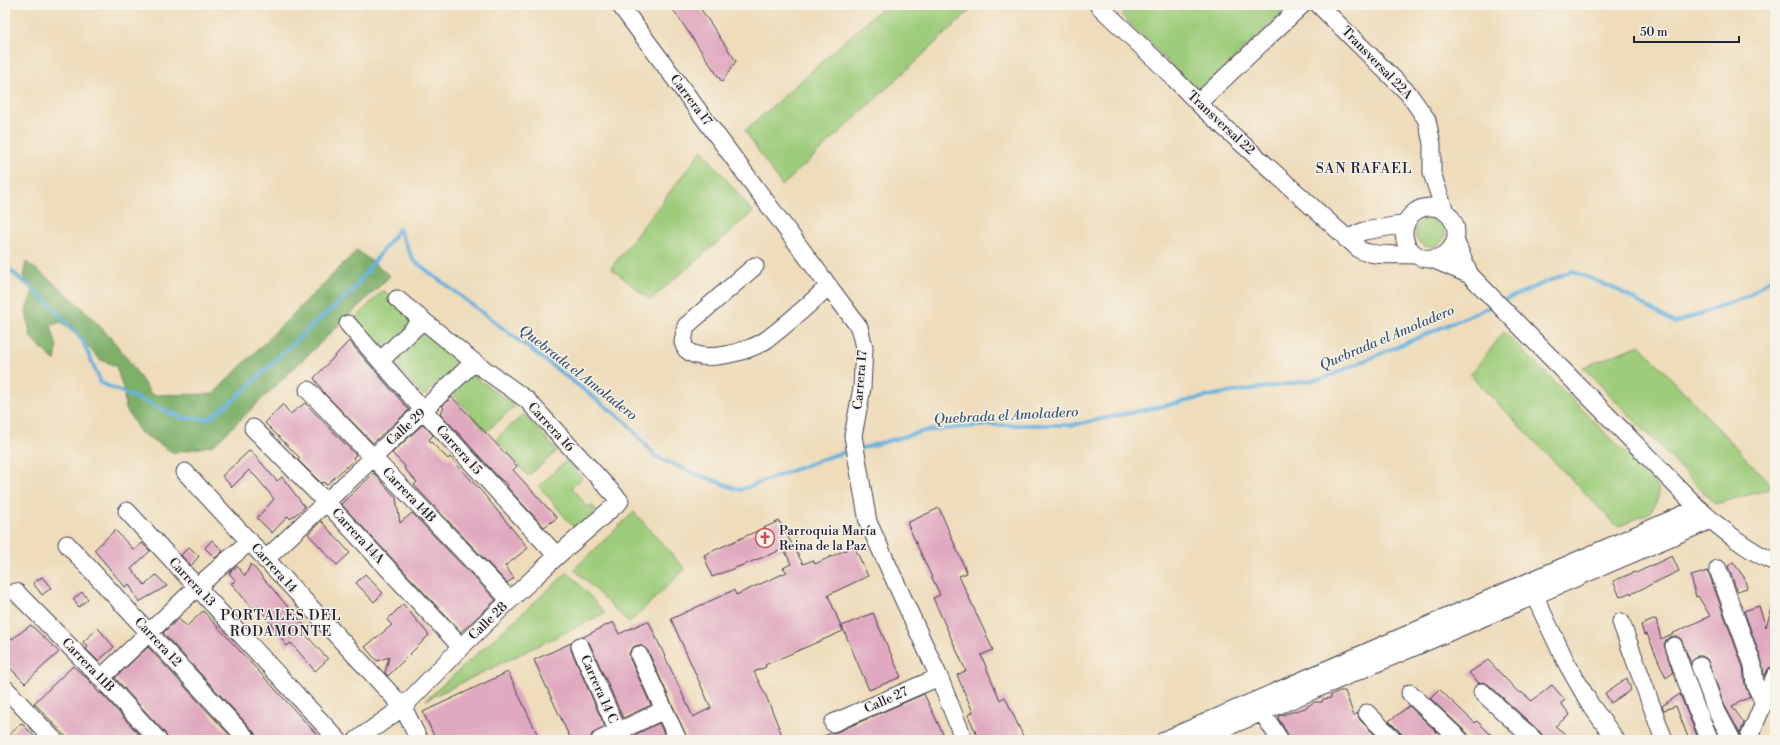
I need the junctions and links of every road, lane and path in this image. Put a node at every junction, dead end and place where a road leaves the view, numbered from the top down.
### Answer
1 (620, 5) edge
2 (1302, 5) edge
3 (1319, 5) edge
4 (1102, 6) edge
5 (1198, 103) junction
6 (1432, 173) junction
7 (1421, 209) junction
8 (1445, 212) junction
9 (1406, 224) junction
10 (1346, 239) junction
11 (1455, 240) junction
12 (1424, 257) junction
13 (755, 266) dead end
14 (1470, 275) junction
15 (830, 286) junction
16 (397, 299) dead end
17 (423, 320) junction
18 (348, 324) dead end
19 (380, 361) junction
20 (474, 362) junction
21 (308, 390) dead end
22 (424, 411) junction
23 (253, 428) dead end
24 (373, 457) junction
25 (185, 472) dead end
26 (620, 501) joint
27 (326, 502) junction
28 (1698, 508) junction
29 (127, 511) dead end
30 (1711, 520) junction
31 (250, 541) junction
32 (67, 544) dead end
33 (556, 556) junction
34 (265, 560) junction
35 (1775, 562) edge
36 (1718, 569) dead end
37 (197, 587) junction
38 (16, 592) dead end
39 (1534, 595) junction
40 (510, 600) junction
41 (1622, 622) dead end
42 (150, 632) junction
43 (580, 646) dead end
44 (1674, 646) dead end
45 (461, 647) junction
46 (639, 655) dead end
47 (1700, 666) dead end
48 (939, 677) junction
49 (101, 678) junction
50 (1775, 678) edge
51 (5, 688) edge
52 (1482, 692) dead end
53 (1410, 693) dead end
54 (1764, 703) junction
55 (403, 708) junction
56 (664, 710) junction
57 (1262, 712) junction
58 (1367, 713) dead end
59 (834, 723) dead end
60 (618, 732) junction
61 (54, 740) edge
62 (158, 740) edge
63 (248, 740) edge
64 (338, 740) edge
65 (357, 740) edge
66 (419, 740) edge
67 (600, 740) edge
68 (678, 740) edge
69 (964, 740) edge
70 (1166, 740) edge
71 (1197, 740) edge
72 (1280, 740) edge
73 (1394, 740) edge
74 (1460, 740) edge
75 (1534, 740) edge
76 (1616, 740) edge
77 (1664, 740) edge
78 (1710, 740) edge
79 (1732, 740) edge
80 (1748, 740) edge

1 - 15 street, Carrera 17
2 - 5 street
3 - 6 street, Transversal 22A
4 - 5 street, Transversal 22
5 - 10 street, Transversal 22
6 - 7 street
6 - 8 street
7 - 8 street
7 - 9 street
8 - 11 street
9 - 10 street
9 - 12 street
10 - 12 street, Transversal 22
11 - 12 street
11 - 14 street
12 - 14 street
13 - 15 street
14 - 28 street
15 - 48 street, Carrera 17
16 - 17 street
17 - 19 street
17 - 20 street
18 - 19 street, Carrera 15
19 - 22 street, Carrera 15
20 - 22 street, Calle 29
20 - 26 street, Carrera 16
21 - 24 street, Carrera 14B
22 - 24 street, Calle 29
22 - 33 street, Carrera 15
23 - 27 street, Carrera 14A
24 - 27 street, Calle 29
24 - 40 street, Carrera 14B
25 - 31 street, Carrera 14
26 - 33 street, Calle 28
27 - 34 street, Calle 29
27 - 45 street, Carrera 14A
28 - 30 street
28 - 70 street
29 - 37 street, Carrera 13
30 - 35 street
30 - 39 street
31 - 34 street, Carrera 14
31 - 37 street
32 - 42 street, Carrera 12
33 - 40 street, Calle 28
34 - 55 street, Carrera 14
36 - 54 street
37 - 42 street
37 - 64 street, Carrera 13
38 - 49 street, Carrera 11B
39 - 57 street
39 - 76 street
40 - 45 street, Calle 28
41 - 77 street
42 - 49 street
42 - 63 street, Carrera 12
43 - 60 street, Carrera 14 C
44 - 78 street
45 - 55 street, Calle 28
46 - 56 street
47 - 79 street
48 - 59 street, Calle 27
48 - 69 street, Carrera 17
49 - 62 street, Carrera 11B
50 - 54 street
51 - 61 street
52 - 75 street
53 - 74 street
54 - 80 street
55 - 65 street, Calle 28
55 - 66 street, Carrera 14
56 - 60 street
56 - 68 street
57 - 71 street
57 - 72 street
58 - 73 street
60 - 67 street

